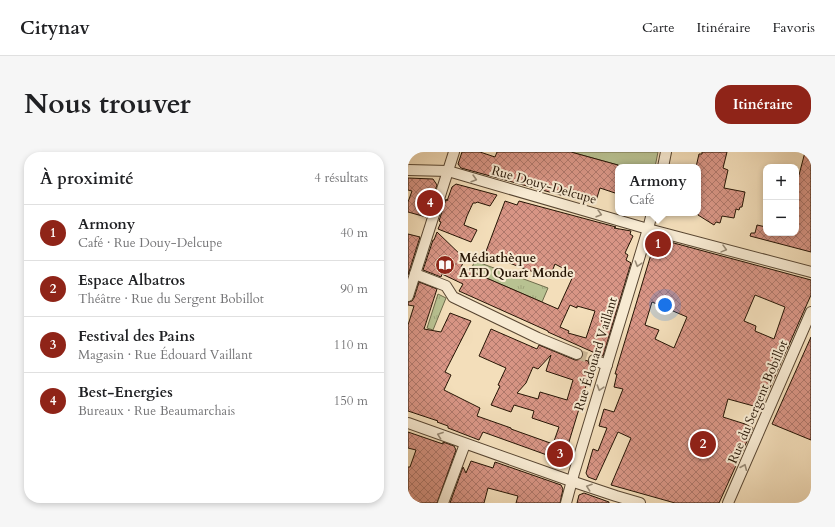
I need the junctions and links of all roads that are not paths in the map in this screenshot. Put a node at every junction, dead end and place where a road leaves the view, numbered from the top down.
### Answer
1 (454, 152) edge
2 (666, 152) edge
3 (664, 164) edge
4 (408, 170) edge
5 (448, 171) junction
6 (651, 216) edge
7 (648, 229) junction
8 (811, 272) edge
9 (415, 274) junction
10 (408, 296) edge
11 (811, 312) edge
12 (577, 354) tunnel mouth
13 (594, 360) tunnel mouth
14 (607, 365) junction
15 (408, 423) edge
16 (465, 444) junction
17 (571, 481) junction
18 (443, 503) edge
19 (566, 503) edge
20 (640, 503) edge
21 (728, 503) edge

1 - 5 street
2 - 3 street
4 - 5 street, Rue Douy-Delcupe
5 -> 7 street, Rue Douy-Delcupe
5 - 9 street
6 - 7 street, Rue Édouard Vaillant
7 -> 8 street, Rue Douy-Delcupe
7 -> 14 street, Rue Édouard Vaillant
9 - 10 street
9 - 12 street
21 -> 11 street, Rue du Sergent Bobillot
13 - 14 street
14 -> 17 street, Rue Édouard Vaillant
16 -> 15 street
16 - 17 street
16 - 18 street
17 - 19 street, Rue Édouard Vaillant
20 -> 17 street

